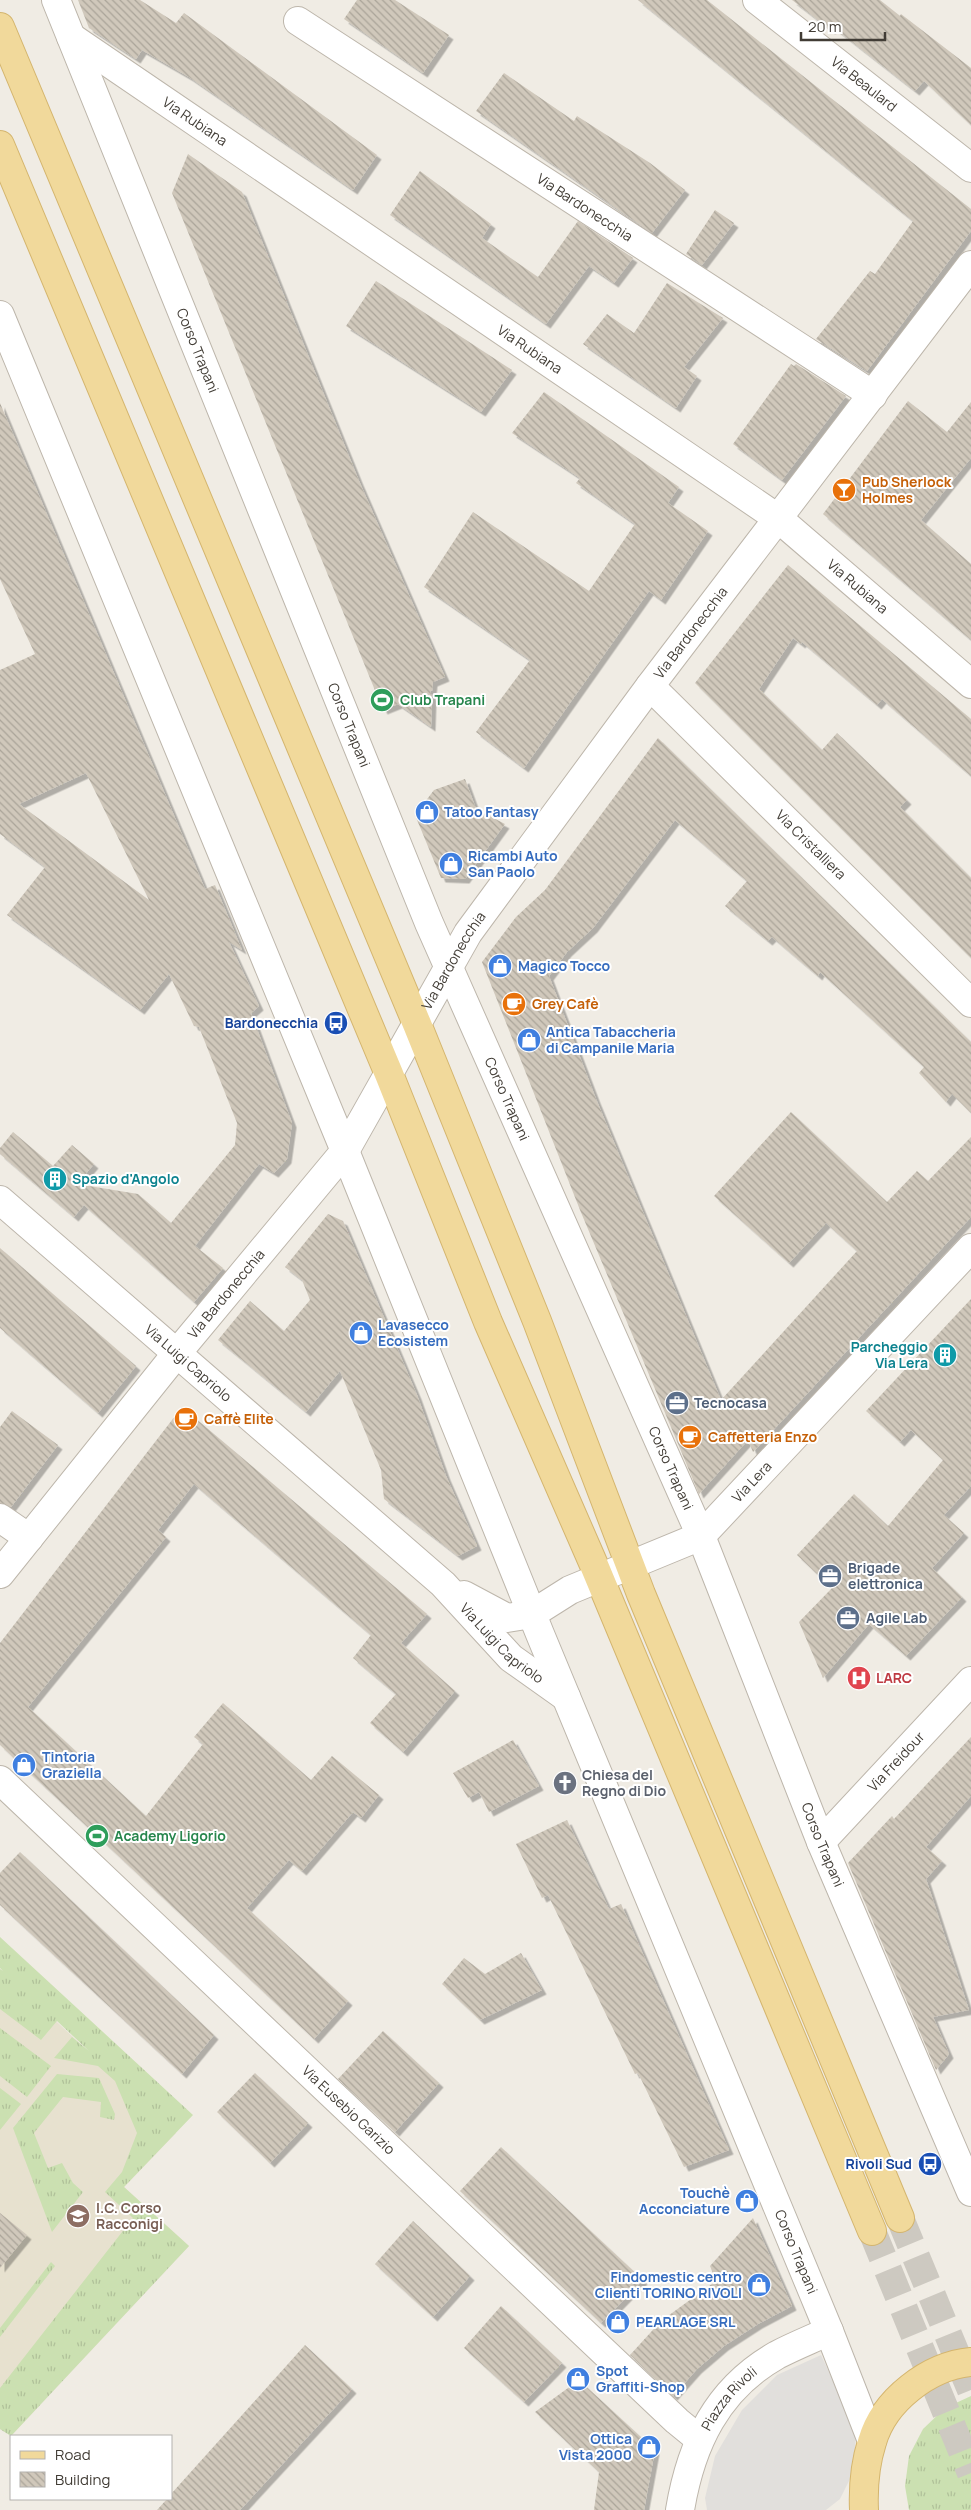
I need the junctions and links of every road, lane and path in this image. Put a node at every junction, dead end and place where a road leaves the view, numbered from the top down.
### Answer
1 (56, 0) edge
2 (757, 0) edge
3 (298, 21) dead end
4 (0, 27) edge
5 (71, 38) junction
6 (0, 145) edge
7 (971, 168) edge
8 (971, 265) edge
9 (0, 315) edge
10 (873, 395) junction
11 (779, 519) junction
12 (971, 684) edge
13 (650, 686) junction
14 (448, 967) junction
15 (971, 1003) edge
16 (417, 1024) junction
17 (389, 1074) junction
18 (345, 1151) junction
19 (0, 1200) edge
20 (971, 1248) edge
21 (177, 1353) junction
22 (0, 1518) edge
23 (700, 1536) junction
24 (29, 1538) junction
25 (630, 1565) junction
26 (0, 1574) edge
27 (599, 1577) junction
28 (444, 1584) junction
29 (532, 1614) junction
30 (971, 1681) edge
31 (566, 1697) junction
32 (0, 1780) edge
33 (821, 1842) junction
34 (971, 2192) edge
35 (900, 2218) tunnel mouth
36 (872, 2231) tunnel mouth
37 (829, 2331) junction
38 (971, 2362) edge
39 (699, 2439) junction
40 (872, 2441) junction
41 (680, 2510) edge
42 (864, 2510) edge

1 - 5 street, Corso Trapani
2 - 7 street, Via Beaulard
3 - 10 street, Via Bardonecchia
4 - 16 main road
5 - 11 street, Via Rubiana
5 - 14 street, Corso Trapani
6 - 17 main road
8 - 10 street, Via Bardonecchia
9 - 18 street, Corso Trapani
10 - 11 street, Via Bardonecchia
11 - 12 street, Via Rubiana
11 - 13 street, Via Bardonecchia
13 - 14 street, Via Bardonecchia
13 - 15 street, Via Cristalliera
14 - 16 street, Via Bardonecchia
14 - 23 street, Corso Trapani
16 - 17 street, Via Bardonecchia
16 - 25 main road
17 - 18 street, Via Bardonecchia
17 - 27 main road
18 - 21 street, Via Bardonecchia
18 - 29 street, Corso Trapani
19 - 21 street, Via Luigi Capriolo
20 - 23 street, Via Lera
21 - 24 street, Via Bardonecchia
21 - 28 street, Via Luigi Capriolo
22 - 24 street
23 - 25 street, Via Lera
23 - 33 street, Corso Trapani
24 - 26 street, Via Bardonecchia
25 - 27 street, Via Lera
25 - 35 main road
27 - 29 street, Via Lera
27 - 36 main road
28 - 29 street, Via Luigi Capriolo
28 - 31 street, Via Luigi Capriolo
29 - 31 street, Corso Trapani
30 - 33 street, Via Freidour
31 - 37 street, Corso Trapani
32 - 39 street, Via Eusebio Garizio
33 - 34 street, Corso Trapani
37 - 39 street, Piazza Rivoli
37 - 40 street, Corso Trapani
38 - 40 main road
39 - 41 street, Piazza Rivoli
40 - 42 main road

